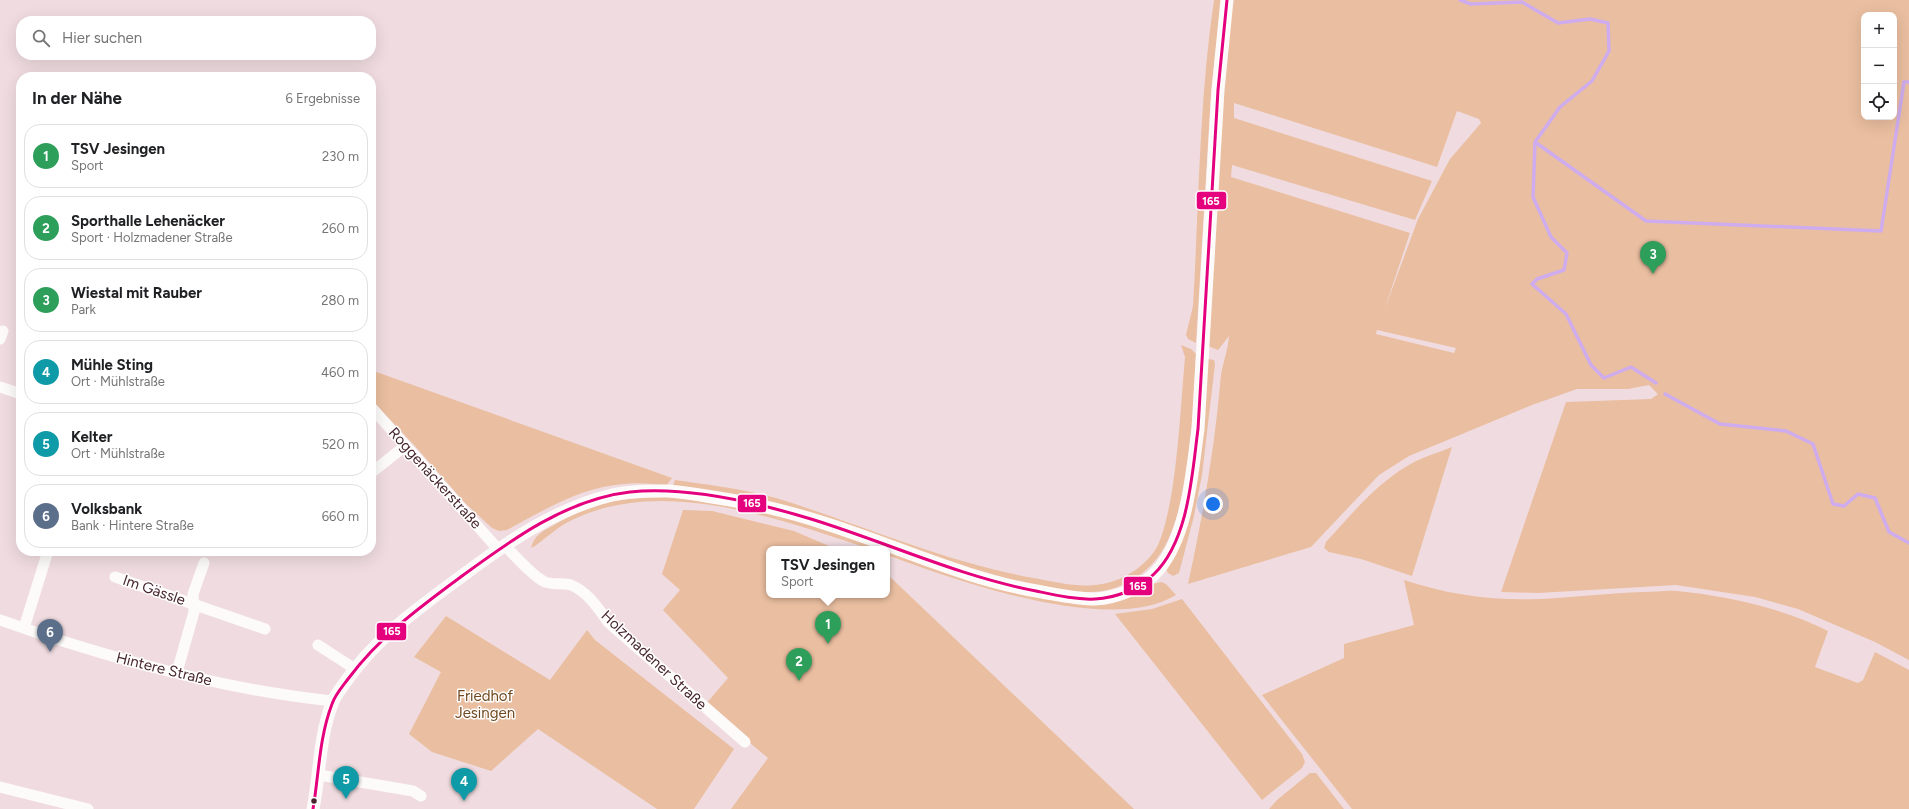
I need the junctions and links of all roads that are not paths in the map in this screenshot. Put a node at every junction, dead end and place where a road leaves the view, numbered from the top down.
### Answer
1 (1227, 0) edge
2 (0, 387) edge
3 (16, 392) edge
4 (376, 413) edge
5 (405, 446) junction
6 (376, 469) edge
7 (887, 546) edge
8 (501, 547) junction
9 (890, 547) edge
10 (46, 556) edge
11 (204, 563) dead end
12 (115, 577) dead end
13 (193, 604) junction
14 (1, 622) edge
15 (24, 628) junction
16 (265, 629) dead end
17 (318, 645) dead end
18 (355, 669) junction
19 (177, 672) junction
20 (332, 701) junction
21 (745, 742) dead end
22 (319, 775) junction
23 (0, 787) edge
24 (421, 796) dead end
25 (88, 809) edge
26 (313, 809) edge

1 - 9 street
2 - 3 street
4 - 5 street, Roggenäckerstraße
5 - 6 street
5 - 8 street, Roggenäckerstraße
7 - 8 street
8 - 18 street
8 - 21 street, Holzmadener Straße
10 - 15 street
11 - 13 street, Im Gässle
12 - 13 street, Im Gässle
13 - 16 street, Im Gässle
13 - 19 street, Im Gässle
14 - 15 street, Hintere Straße
15 - 19 street, Hintere Straße
17 - 18 street
18 - 20 street
19 - 20 street, Hintere Straße
20 - 22 street
22 - 24 street
22 - 26 street
23 - 25 street

